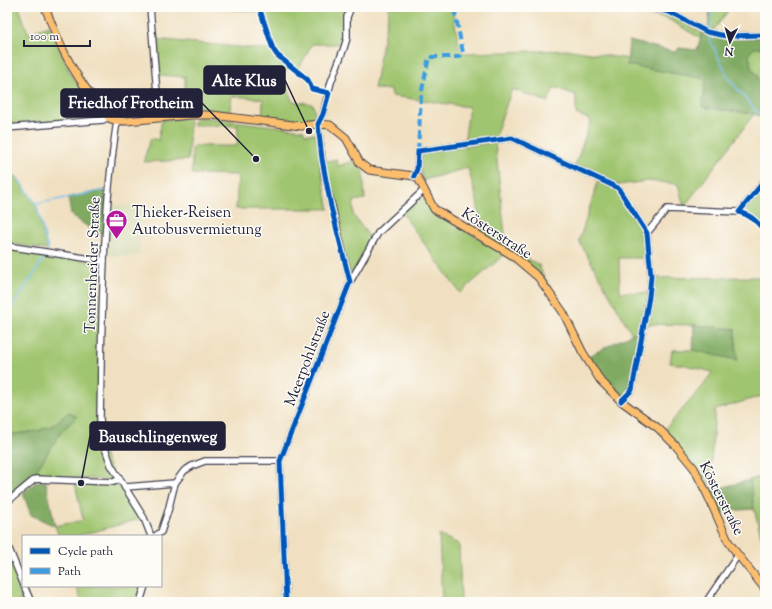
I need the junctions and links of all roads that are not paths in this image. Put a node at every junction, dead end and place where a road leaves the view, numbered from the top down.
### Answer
1 (45, 7) edge
2 (150, 7) edge
3 (351, 7) edge
4 (647, 7) edge
5 (765, 35) edge
6 (109, 117) junction
7 (159, 118) junction
8 (117, 121) junction
9 (318, 124) junction
10 (7, 128) edge
11 (414, 176) junction
12 (765, 180) edge
13 (424, 190) junction
14 (647, 233) junction
15 (7, 246) edge
16 (104, 260) junction
17 (350, 282) junction
18 (621, 401) junction
19 (280, 461) junction
20 (119, 479) junction
21 (175, 483) junction
22 (124, 488) junction
23 (7, 502) edge
24 (151, 535) edge
25 (156, 535) edge
26 (7, 544) edge
27 (738, 555) junction
28 (22, 581) edge
29 (24, 587) edge
30 (145, 587) edge
31 (765, 589) edge
32 (31, 602) edge
33 (140, 602) edge
34 (286, 602) edge
35 (706, 602) edge

1 - 6 main road
2 - 7 street
3 - 9 street
4 - 5 street
6 - 8 main road
6 - 10 street
7 - 8 main road
7 - 9 main road
8 - 16 street, Tonnenheider Straße
9 - 11 main road
9 - 17 street
11 - 13 main road, Kösterstraße
11 - 14 street
12 - 14 street
13 - 17 street, Meerpohlstraße
13 - 18 main road, Kösterstraße
14 - 18 street
15 - 16 street
16 - 20 street, Tonnenheider Straße
17 - 19 street, Meerpohlstraße
18 - 27 main road, Kösterstraße
19 - 21 street
19 - 34 street, Meerpohlstraße
20 - 22 street, Tonnenheider Straße
20 - 23 street
21 - 22 street
21 - 25 street
22 - 24 street, Tonnenheider Straße
26 - 28 street
27 - 31 main road, Kösterstraße
27 - 35 street
29 - 32 street
30 - 33 street

